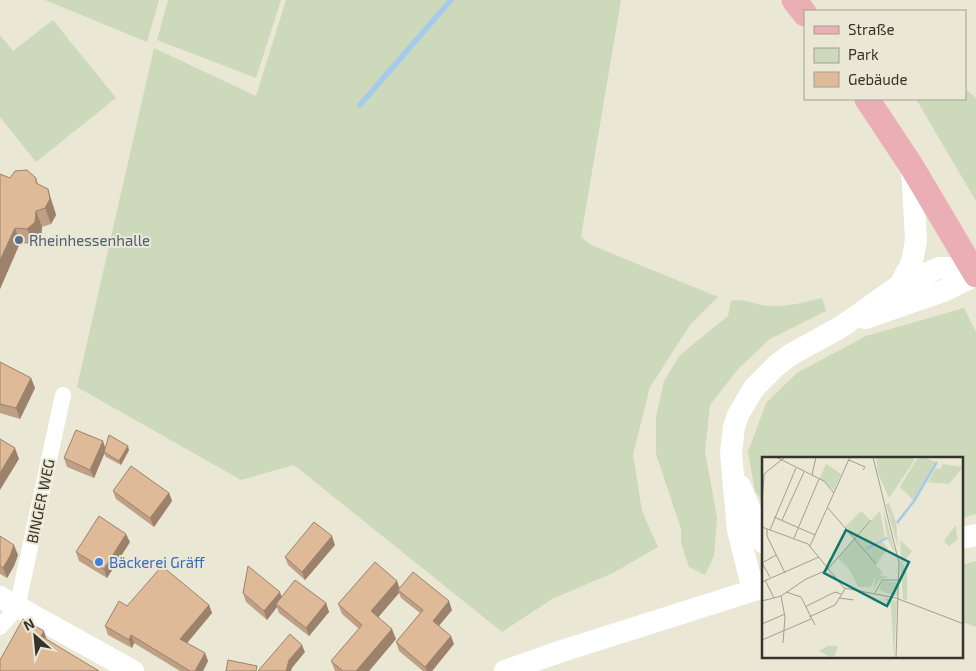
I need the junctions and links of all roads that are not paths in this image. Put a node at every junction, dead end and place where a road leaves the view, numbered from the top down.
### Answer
1 (794, 0) edge
2 (804, 13) edge
3 (868, 100) edge
4 (912, 167) junction
5 (976, 275) edge
6 (900, 285) junction
7 (841, 327) junction
8 (63, 395) dead end
9 (731, 466) junction
10 (761, 533) edge
11 (760, 584) edge
12 (9, 603) edge
13 (0, 627) edge
14 (133, 671) edge
15 (505, 671) edge

1 - 2 main road
3 - 4 main road
4 - 5 main road
4 - 6 main road
5 - 6 main road
5 - 7 main road
6 - 7 main road
7 - 9 main road
8 - 12 street, BINGER WEG
9 - 10 main road
9 - 11 main road
11 - 15 main road
12 - 13 street
12 - 14 main road

